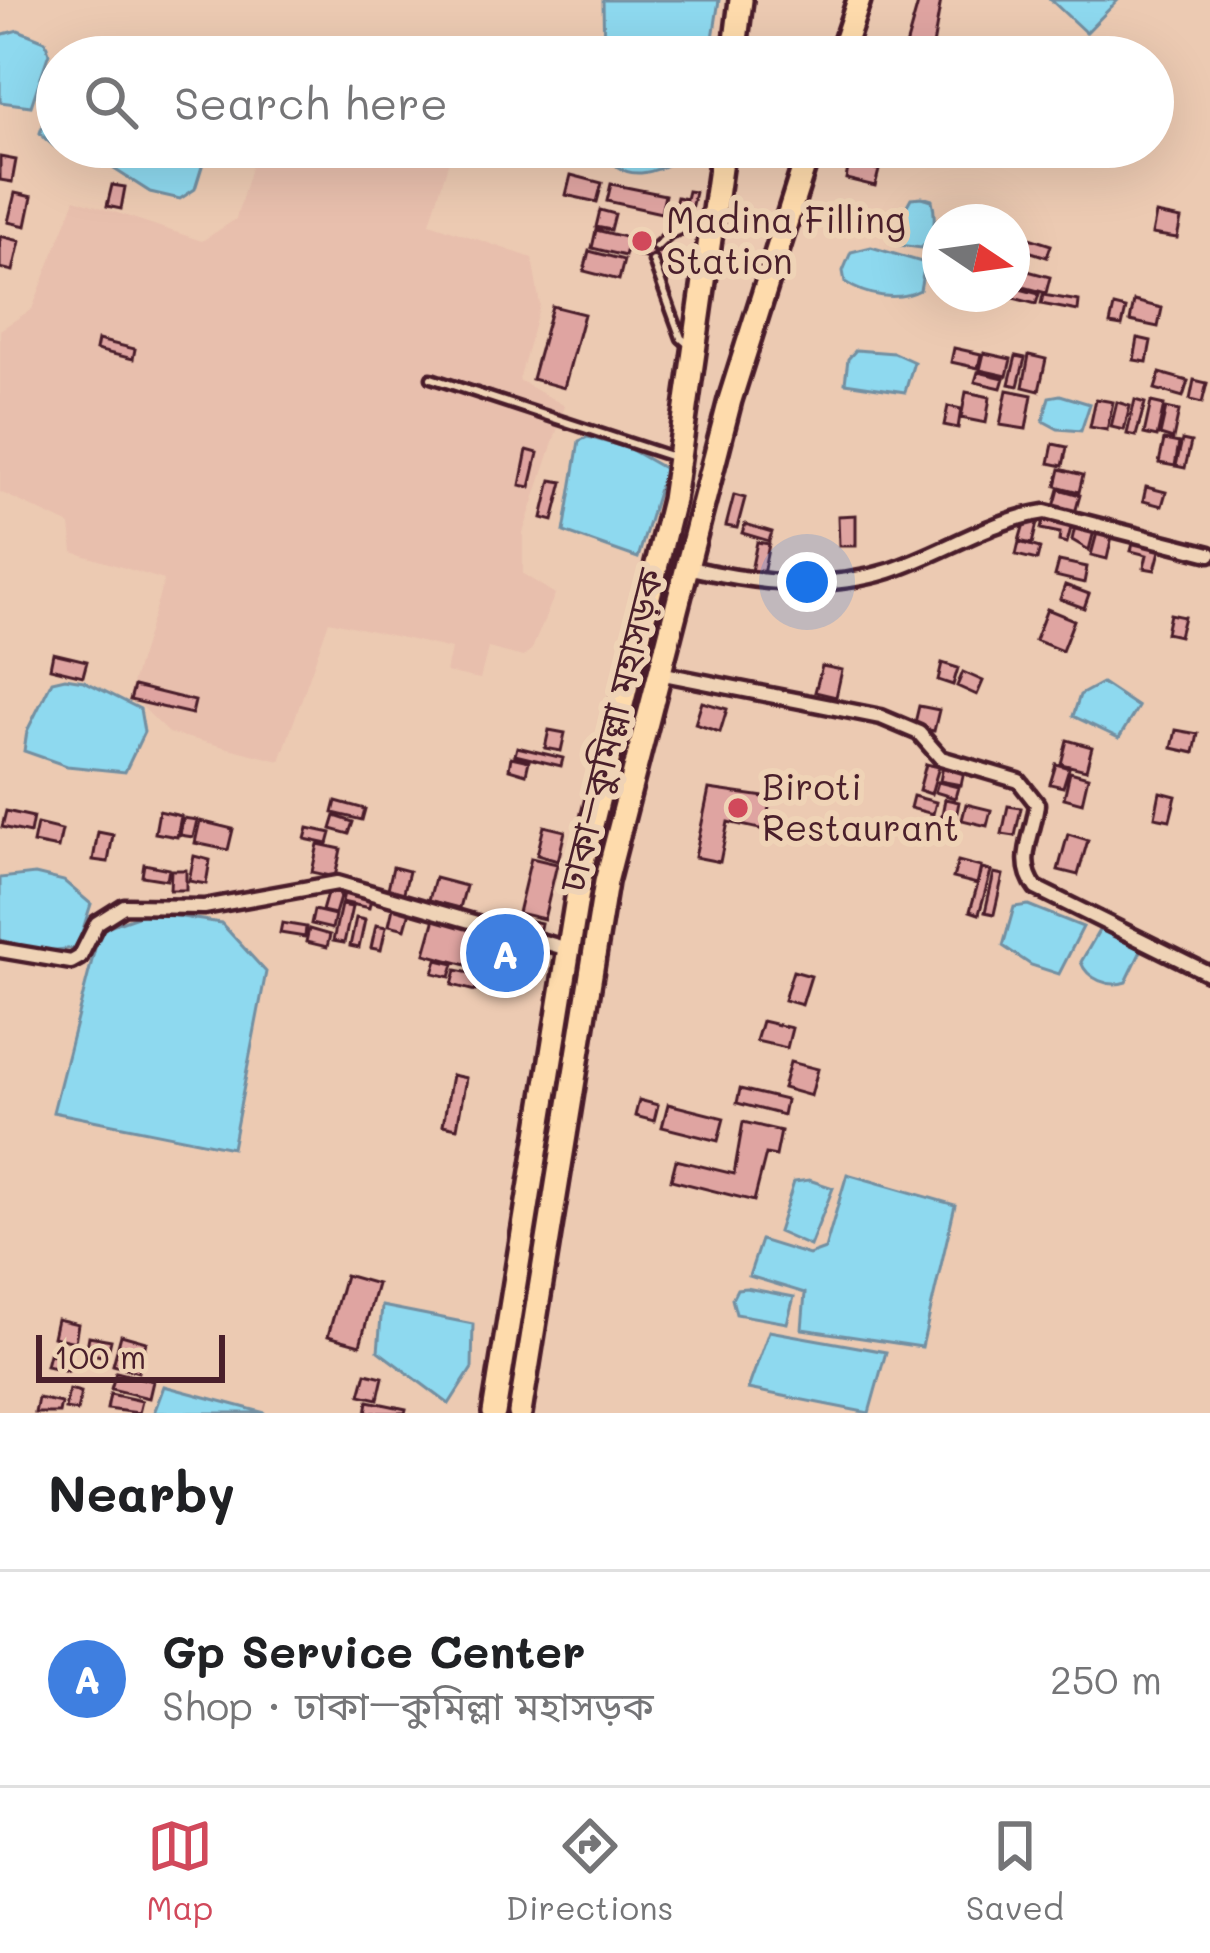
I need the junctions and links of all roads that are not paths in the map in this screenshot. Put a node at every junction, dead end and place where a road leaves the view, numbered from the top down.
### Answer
1 (741, 0) edge
2 (859, 0) edge
3 (737, 36) edge
4 (847, 36) edge
5 (720, 168) edge
6 (803, 168) edge
7 (715, 214) junction
8 (656, 248) dead end
9 (653, 260) dead end
10 (697, 349) junction
11 (431, 378) dead end
12 (691, 392) junction
13 (730, 400) junction
14 (680, 459) junction
15 (1210, 554) edge
16 (685, 566) junction
17 (657, 672) junction
18 (568, 949) junction
19 (0, 950) edge
20 (1210, 974) edge
21 (550, 1143) junction
22 (494, 1413) edge
23 (520, 1413) edge

1 - 3 highway
2 - 4 highway
5 - 7 highway, ঢাকা–কুমিল্লা মহাসড়ক
6 - 13 highway, ঢাকা–কুমিল্লা মহাসড়ক
7 - 8 lane
7 - 10 highway, ঢাকা–কুমিল্লা মহাসড়ক
9 - 10 lane
10 - 12 highway, ঢাকা–কুমিল্লা মহাসড়ক
11 - 14 lane
12 - 13 highway
12 - 14 highway, ঢাকা–কুমিল্লা মহাসড়ক
13 - 16 highway, ঢাকা–কুমিল্লা মহাসড়ক
14 - 18 highway, ঢাকা–কুমিল্লা মহাসড়ক
15 - 16 street
16 - 17 highway, ঢাকা–কুমিল্লা মহাসড়ক
17 - 20 street
17 - 21 highway, ঢাকা–কুমিল্লা মহাসড়ক
18 - 19 street
18 - 21 highway, ঢাকা–কুমিল্লা মহাসড়ক
21 - 22 highway, ঢাকা–কুমিল্লা মহাসড়ক
21 - 23 highway, ঢাকা–কুমিল্লা মহাসড়ক

